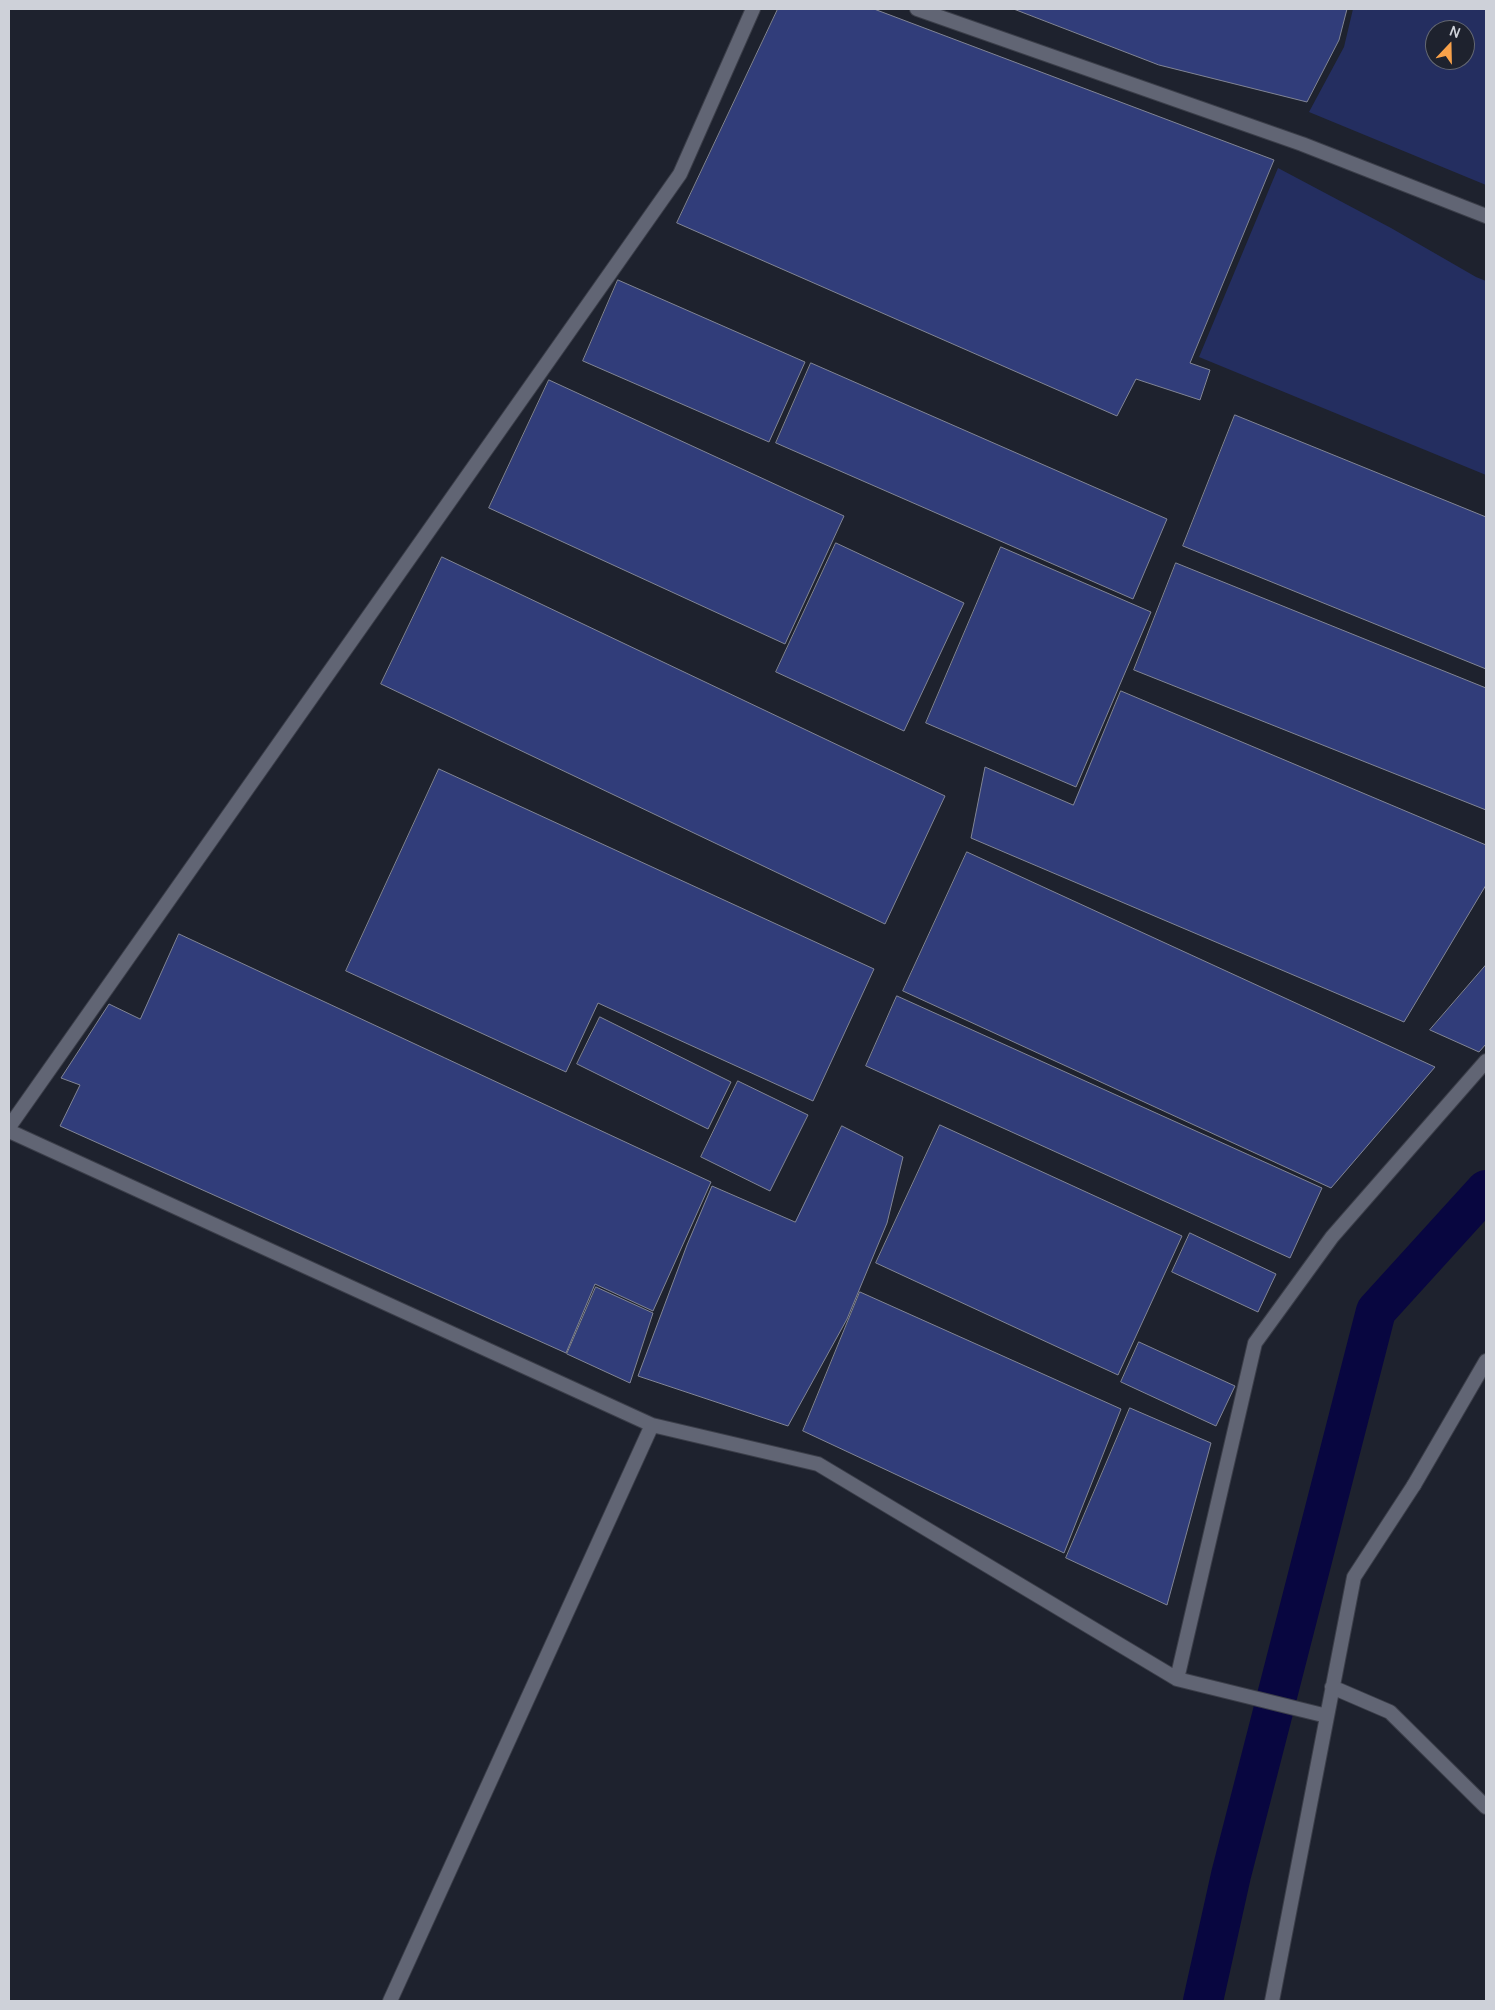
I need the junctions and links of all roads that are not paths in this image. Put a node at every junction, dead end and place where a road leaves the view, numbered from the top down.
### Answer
1 (753, 9) edge
2 (917, 9) edge
3 (1486, 216) edge
4 (1486, 1061) edge
5 (9, 1129) edge
6 (1486, 1361) edge
7 (652, 1425) junction
8 (1177, 1679) junction
9 (1332, 1688) junction
10 (1327, 1716) junction
11 (1486, 1807) edge
12 (390, 2001) edge
13 (1272, 2001) edge

1 - 5 street
2 - 3 street
4 - 8 street
5 - 7 street
6 - 9 street
7 - 8 street
7 - 12 street
8 - 10 street
9 - 10 street
9 - 11 street
10 - 13 street

